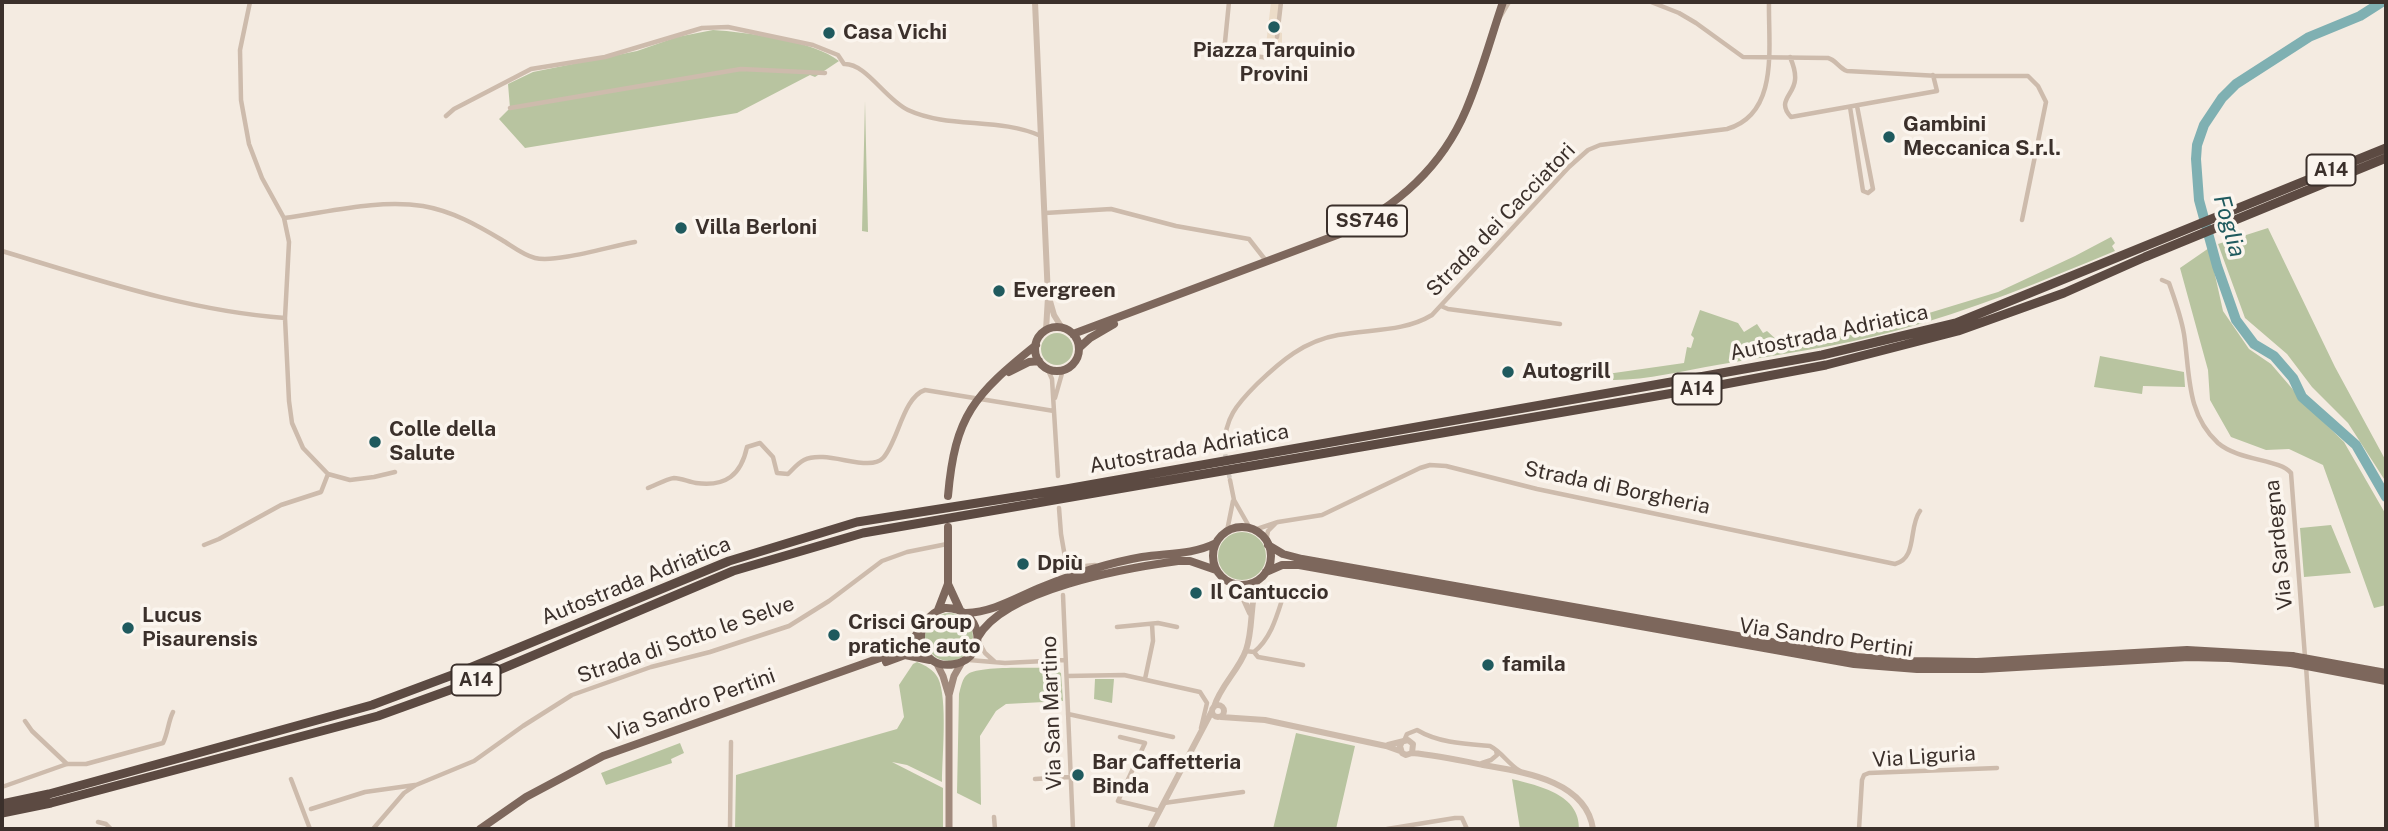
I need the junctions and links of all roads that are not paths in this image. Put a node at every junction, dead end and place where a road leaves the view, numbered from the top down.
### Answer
1 (250, 2) edge
2 (1035, 2) edge
3 (1229, 2) edge
4 (1281, 2) edge
5 (1503, 2) edge
6 (1509, 2) edge
7 (1651, 2) edge
8 (1769, 2) edge
9 (1497, 20) junction
10 (1277, 37) dead end
11 (1768, 57) junction
12 (1790, 57) junction
13 (1269, 58) dead end
14 (825, 73) dead end
15 (1934, 75) junction
16 (1857, 106) junction
17 (1850, 107) junction
18 (510, 108) dead end
19 (446, 116) dead end
20 (1041, 136) junction
21 (2386, 148) edge
22 (2386, 158) edge
23 (2277, 197) junction
24 (1045, 213) junction
25 (284, 218) junction
26 (2022, 220) dead end
27 (635, 242) dead end
28 (2, 251) edge
29 (2143, 253) junction
30 (1267, 262) junction
31 (2162, 280) dead end
32 (1048, 297) junction
33 (1441, 306) junction
34 (1137, 310) junction
35 (285, 318) junction
36 (1560, 324) dead end
37 (1062, 328) junction
38 (1046, 330) junction
39 (1073, 334) junction
40 (1036, 345) junction
41 (1079, 348) junction
42 (1039, 361) junction
43 (1047, 368) junction
44 (1063, 370) junction
45 (1000, 376) junction
46 (976, 400) junction
47 (1053, 409) junction
48 (1224, 449) tunnel mouth
49 (395, 471) dead end
50 (328, 474) junction
51 (1058, 476) dead end
52 (1230, 480) tunnel mouth
53 (648, 488) dead end
54 (948, 496) dead end
55 (1234, 500) junction
56 (1059, 508) dead end
57 (1920, 511) dead end
58 (1278, 522) junction
59 (948, 527) dead end
60 (1252, 529) junction
61 (1227, 531) junction
62 (1216, 543) junction
63 (1267, 543) junction
64 (948, 544) junction
65 (204, 545) dead end
66 (1103, 566) junction
67 (1216, 570) junction
68 (1266, 572) junction
69 (1258, 580) junction
70 (948, 584) junction
71 (1233, 584) junction
72 (1063, 596) dead end
73 (1282, 600) dead end
74 (938, 610) junction
75 (963, 611) junction
76 (1251, 614) junction
77 (1152, 624) junction
78 (1177, 626) dead end
79 (1117, 627) dead end
80 (922, 628) junction
81 (978, 638) junction
82 (1245, 651) junction
83 (1254, 652) junction
84 (2292, 659) junction
85 (1065, 660) junction
86 (964, 661) junction
87 (933, 662) junction
88 (996, 663) junction
89 (1303, 666) dead end
90 (2386, 673) edge
91 (1067, 676) junction
92 (1145, 679) junction
93 (2386, 681) edge
94 (1223, 691) junction
95 (949, 696) junction
96 (1223, 707) junction
97 (1213, 709) junction
98 (173, 712) dead end
99 (1068, 714) junction
100 (1220, 717) junction
101 (1249, 718) junction
102 (25, 722) dead end
103 (1203, 732) junction
104 (1421, 733) junction
105 (1120, 737) dead end
106 (1173, 737) dead end
107 (731, 742) dead end
108 (1403, 742) junction
109 (1413, 743) junction
110 (1196, 744) junction
111 (1386, 746) junction
112 (1496, 749) junction
113 (1400, 751) junction
114 (1412, 753) junction
115 (1430, 754) junction
116 (67, 764) junction
117 (1479, 764) junction
118 (1997, 768) dead end
119 (1523, 773) junction
120 (1070, 777) junction
121 (291, 779) dead end
122 (1035, 779) dead end
123 (416, 785) junction
124 (2, 787) edge
125 (390, 788) junction
126 (1243, 792) dead end
127 (404, 793) junction
128 (1163, 803) junction
129 (2, 804) edge
130 (311, 809) dead end
131 (1160, 811) junction
132 (2, 813) edge
133 (994, 817) dead end
134 (99, 822) dead end
135 (111, 829) edge
136 (310, 829) edge
137 (373, 829) edge
138 (480, 829) edge
139 (488, 829) edge
140 (730, 829) edge
141 (949, 829) edge
142 (995, 829) edge
143 (1073, 829) edge
144 (1150, 829) edge
145 (1387, 829) edge
146 (1467, 829) edge
147 (1593, 829) edge
148 (1859, 829) edge
149 (2317, 829) edge

1 - 25 street
2 - 20 street
3 - 13 street
4 - 10 street
5 - 9 main road
6 - 9 street
7 - 11 street
8 - 11 street, Strada dei Cacciatori
9 - 30 main road, SS746
11 - 12 street
11 - 33 street, Strada dei Cacciatori
12 - 15 street
12 - 17 street
14 - 18 street
15 - 16 street
15 - 26 street
16 - 17 street
16 - 17 street
19 - 20 street
20 - 24 street
21 - 23 highway, Autostrada Adriatica / A14
22 - 23 highway, Autostrada Adriatica / A14
23 - 29 highway, Autostrada Adriatica / A14
24 - 30 street
24 - 32 street
25 - 27 street
25 - 35 street
28 - 35 street
29 - 129 highway, Autostrada Adriatica / A14
29 - 132 highway, Autostrada Adriatica / A14
30 - 34 main road, SS746
31 - 149 street, Via Sardegna
32 - 37 street
32 - 38 street
33 - 36 street
33 - 48 street, Strada dei Cacciatori
34 - 39 main road, SS746
34 - 41 main road, SS746
35 - 50 street
37 - 38 main road
37 - 39 main road
38 - 40 main road
39 - 41 main road
40 - 42 main road
40 - 45 main road
41 - 44 main road, SS746
42 - 43 main road
42 - 45 main road
43 - 44 main road
43 - 47 street
44 - 47 street
45 - 46 main road
46 - 47 street
46 - 53 street
46 - 54 main road
47 - 51 street
49 - 50 street
50 - 65 street
52 - 55 street
55 - 60 street
55 - 61 street
56 - 66 street
57 - 58 street, Strada di Borgheria
58 - 60 street, Strada di Borgheria
58 - 63 street
59 - 64 main road
60 - 61 main road
60 - 63 main road, Via Sandro Pertini
61 - 62 main road
62 - 66 main road
62 - 67 main road
63 - 68 main road
63 - 84 main road, Via Sandro Pertini
64 - 70 main road
64 - 123 street, Strada di Sotto le Selve
66 - 75 main road
67 - 71 main road
67 - 81 main road
68 - 69 main road
68 - 84 main road, Via Sandro Pertini
69 - 71 main road
69 - 76 street
70 - 74 main road
70 - 75 main road
71 - 76 street
72 - 85 street, Via San Martino
73 - 83 street
74 - 75 main road
74 - 80 main road, Via Sandro Pertini
75 - 81 main road
76 - 82 street
77 - 78 street
77 - 79 street
77 - 92 street
80 - 87 main road
80 - 138 main road, Via Sandro Pertini
81 - 86 main road
81 - 88 street
82 - 83 street
82 - 94 street
83 - 89 street
84 - 90 main road, Via Sandro Pertini, bridge
84 - 93 main road, Via Sandro Pertini, bridge
85 - 88 street
85 - 91 street, Via San Martino
86 - 87 main road, Via Sandro Pertini
86 - 88 street
86 - 95 main road
87 - 95 main road
87 - 139 main road, Via Sandro Pertini
91 - 92 street
91 - 99 street, Via San Martino
92 - 110 street
94 - 96 street
94 - 97 street
95 - 141 main road
96 - 97 street
96 - 100 street
96 - 101 street
97 - 100 street
97 - 103 street
98 - 116 street
99 - 106 street
99 - 120 street, Via San Martino
100 - 101 street
100 - 103 street
101 - 111 street
102 - 116 street
103 - 110 street
104 - 108 street
104 - 109 street
104 - 112 street
105 - 131 street
107 - 140 street
108 - 109 street
108 - 111 street
108 - 113 street
109 - 114 street
109 - 115 street
110 - 128 street
111 - 113 street
112 - 117 street
112 - 119 street
113 - 114 street
114 - 115 street
115 - 117 street
116 - 124 street
117 - 119 street
118 - 148 street, Via Liguria
119 - 147 street
120 - 122 street
120 - 143 street, Via San Martino
121 - 136 street
123 - 125 street
123 - 127 street, Strada di Sotto le Selve
125 - 127 street
125 - 130 street
126 - 128 street
127 - 137 street, Strada di Sotto le Selve
128 - 131 street
131 - 144 street
133 - 142 street
134 - 135 street
145 - 146 street

